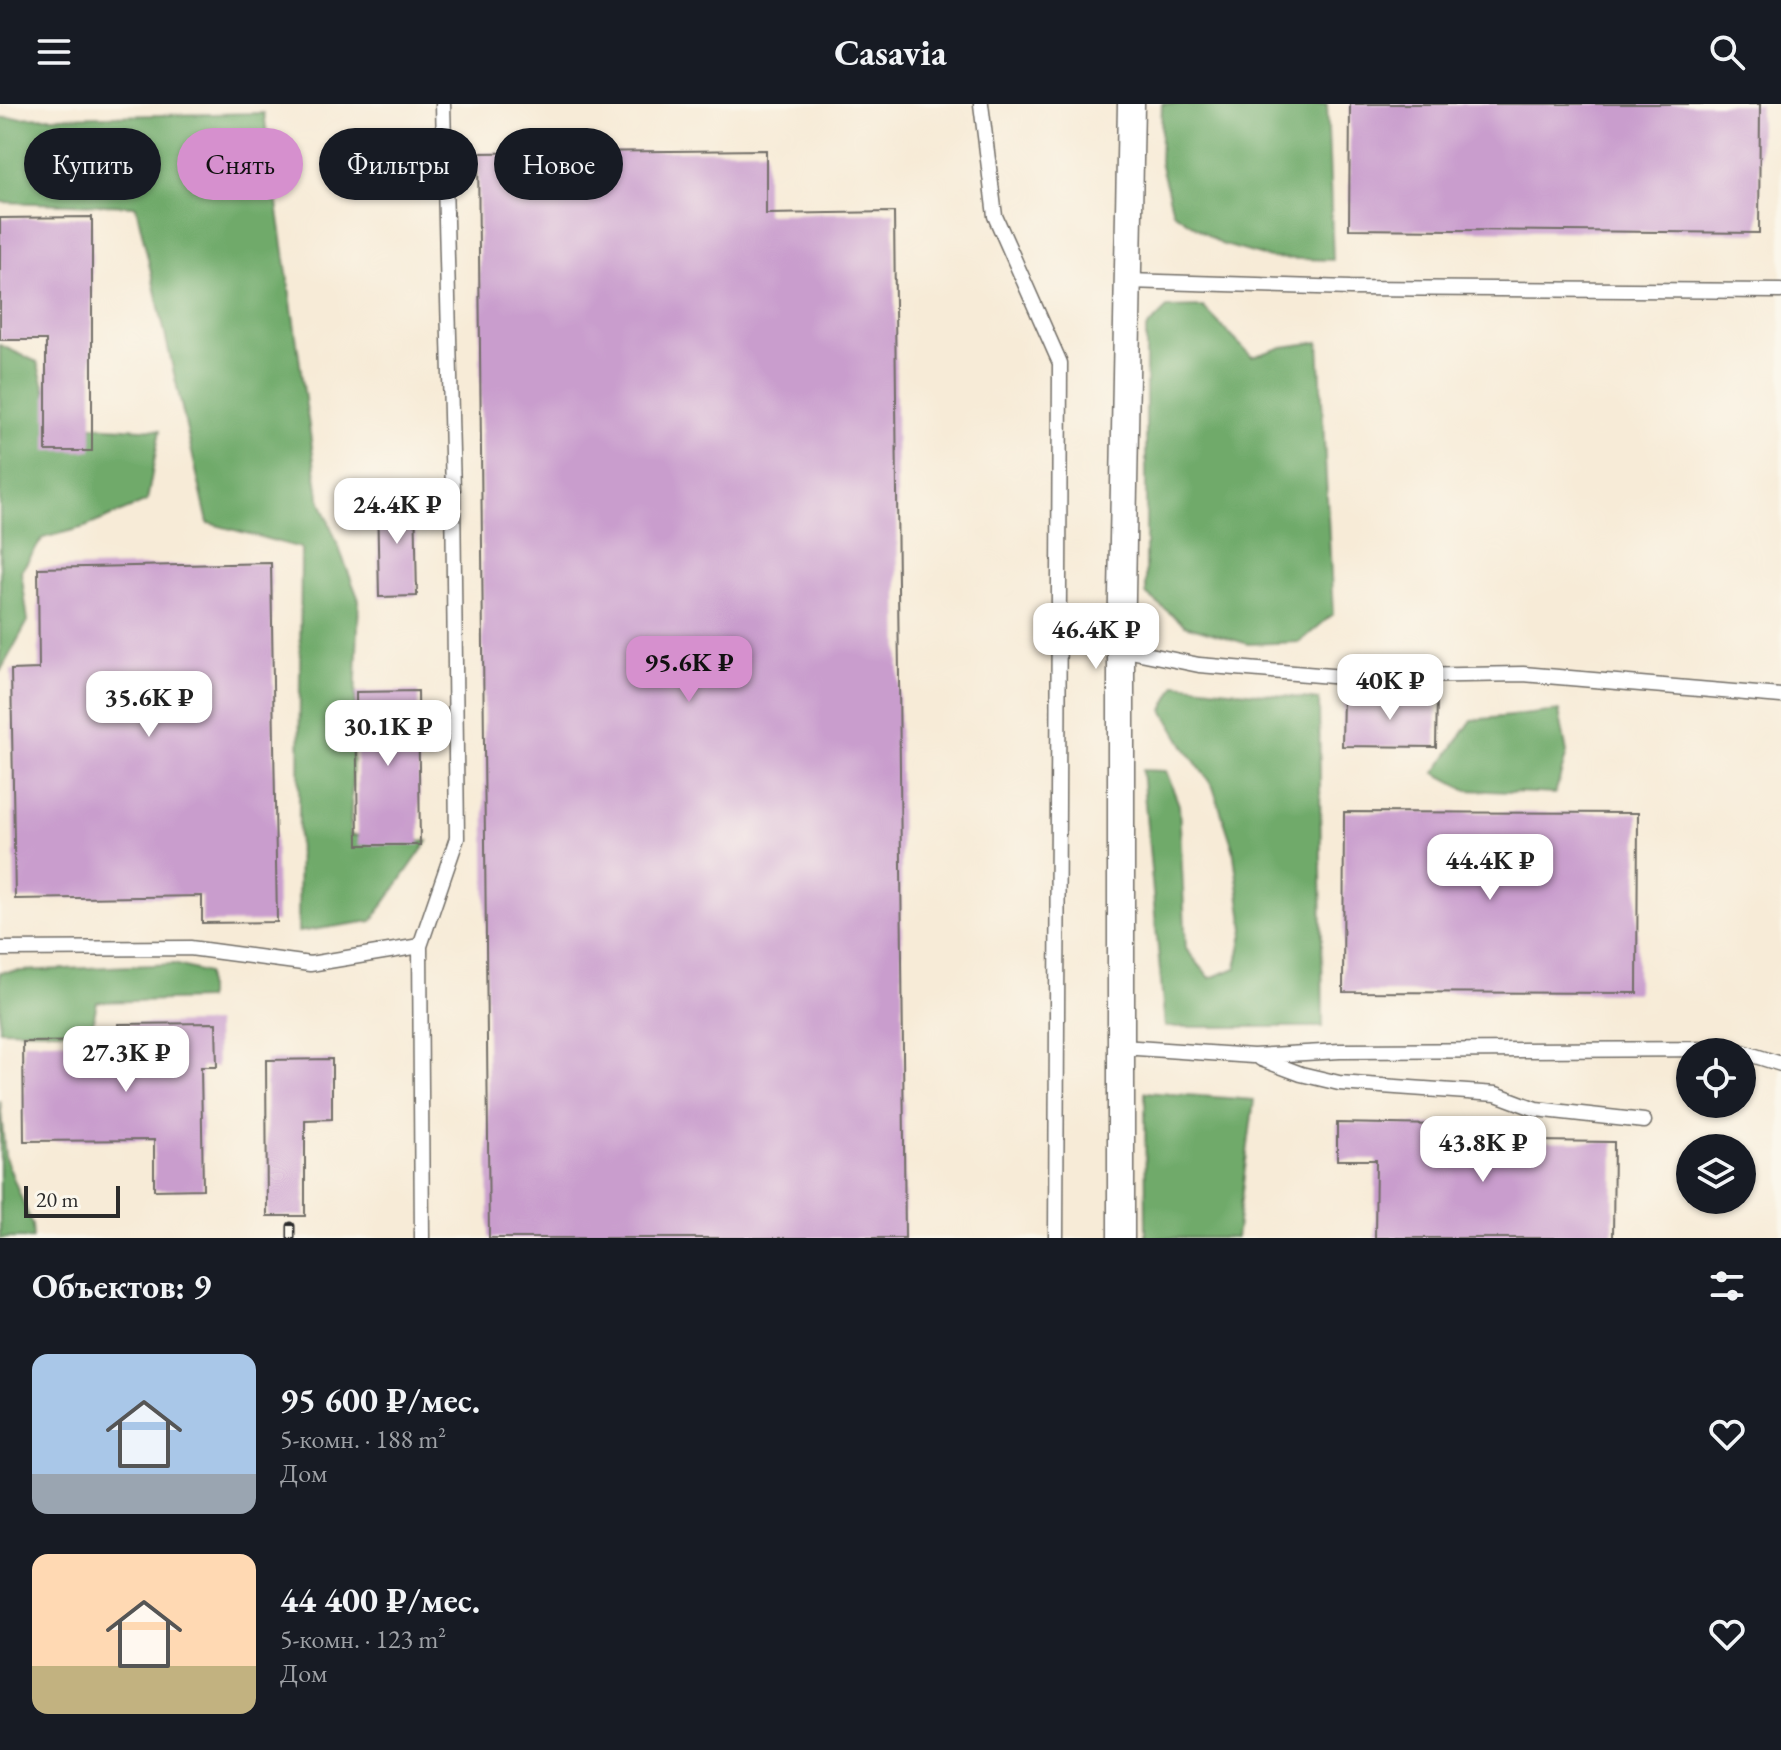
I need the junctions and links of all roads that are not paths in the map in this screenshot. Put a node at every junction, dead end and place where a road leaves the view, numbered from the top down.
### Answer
1 (443, 104) edge
2 (981, 104) edge
3 (1131, 104) edge
4 (1128, 281) junction
5 (1781, 291) edge
6 (1121, 649) junction
7 (1781, 696) edge
8 (420, 946) junction
9 (0, 949) edge
10 (1122, 1047) junction
11 (1253, 1056) junction
12 (1781, 1064) edge
13 (1644, 1121) dead end
14 (422, 1238) edge
15 (1056, 1238) edge
16 (1121, 1238) edge

1 - 8 lane
2 - 15 lane
3 - 4 street
4 - 5 lane
4 - 6 street
6 - 7 lane
6 - 10 street
8 - 9 lane
8 - 14 lane
10 - 11 lane
10 - 16 street
11 - 12 lane
11 - 13 lane

